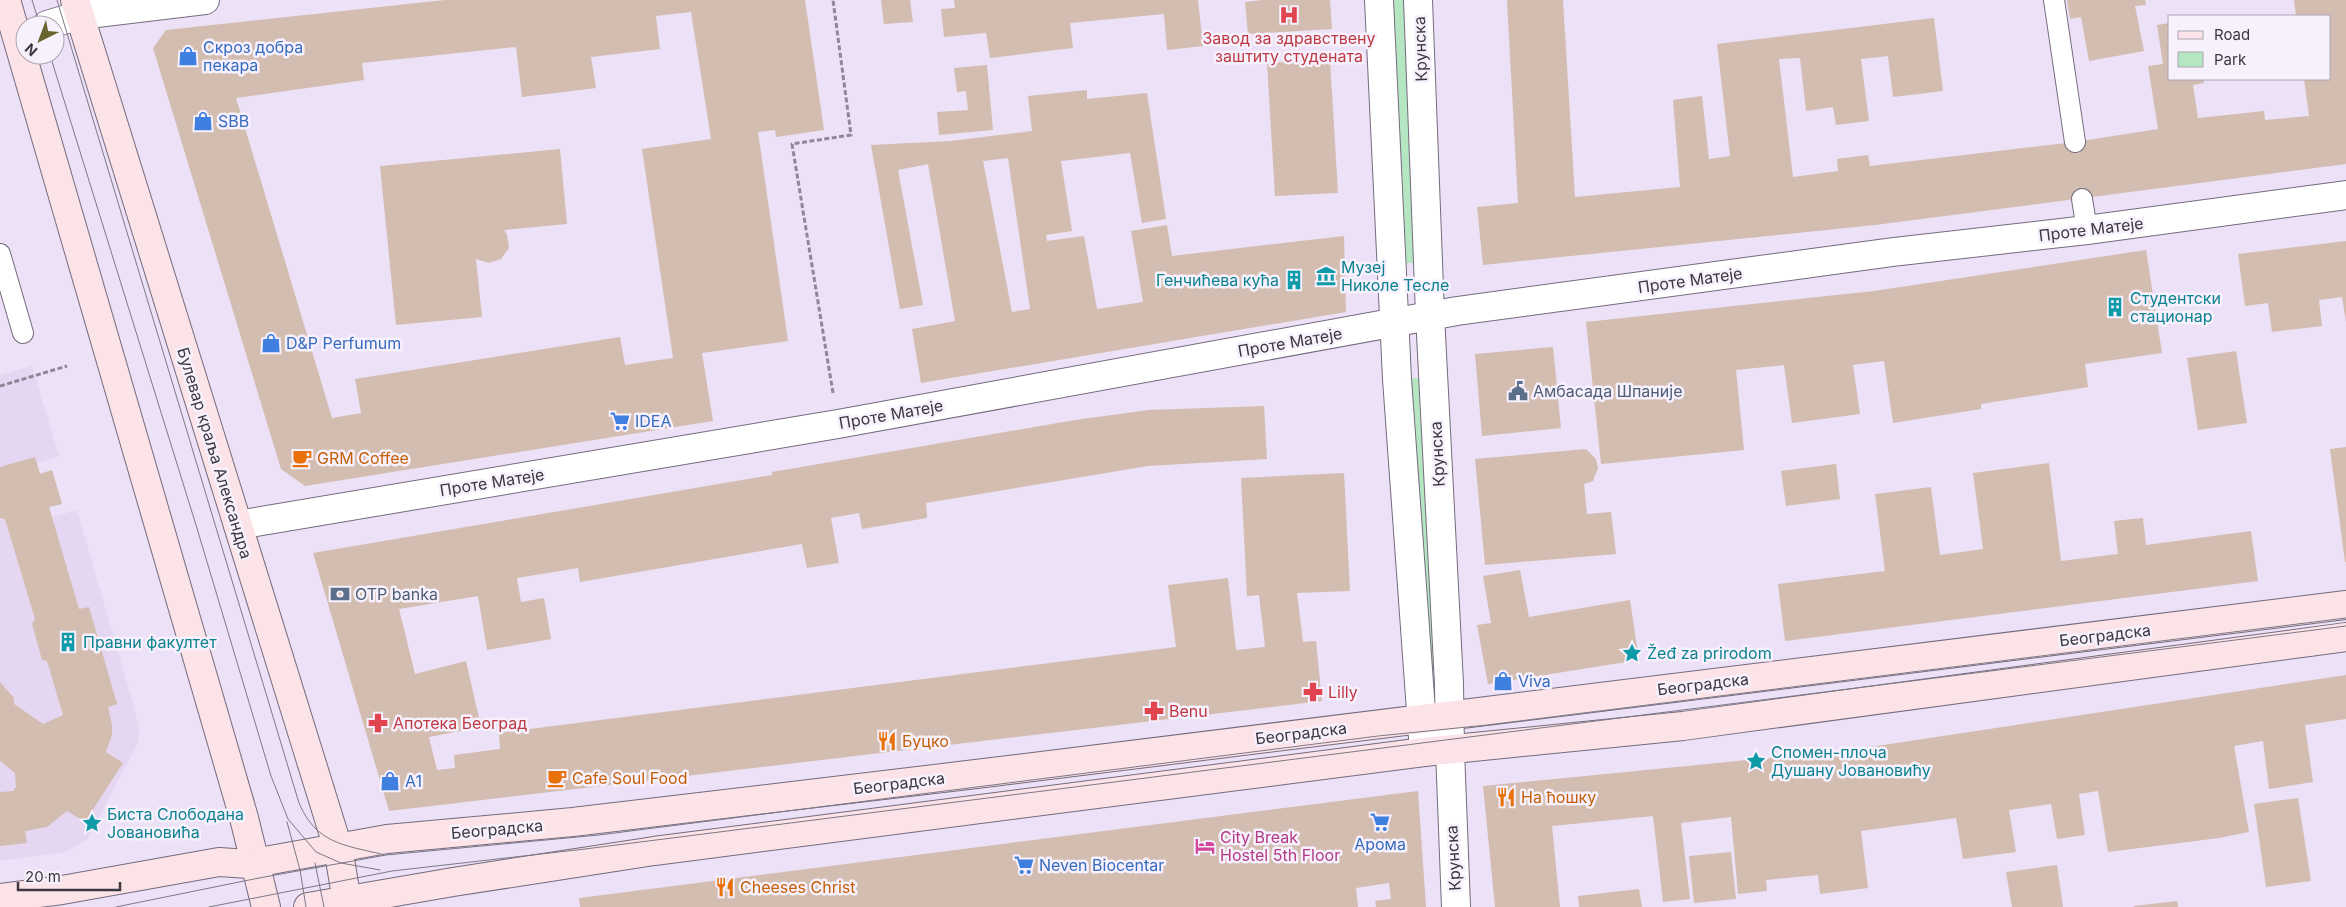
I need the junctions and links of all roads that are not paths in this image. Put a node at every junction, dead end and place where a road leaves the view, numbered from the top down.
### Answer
1 (6, 0) edge
2 (205, 0) edge
3 (1379, 0) edge
4 (1418, 0) edge
5 (2054, 0) edge
6 (78, 7) edge
7 (64, 15) edge
8 (14, 35) edge
9 (2075, 142) dead end
10 (2346, 195) edge
11 (2082, 199) dead end
12 (2087, 230) junction
13 (0, 254) edge
14 (1430, 316) junction
15 (1394, 323) junction
16 (23, 333) dead end
17 (238, 525) junction
18 (2346, 605) edge
19 (2346, 637) edge
20 (1449, 716) junction
21 (1421, 718) junction
22 (1437, 751) junction
23 (338, 848) junction
24 (253, 863) junction
25 (0, 898) edge
26 (348, 904) edge
27 (56, 907) edge
28 (266, 907) edge
29 (308, 907) edge
30 (1456, 907) edge

1 - 8 main road
2 - 6 street
3 - 15 street, Крунска
4 - 14 street, Крунска
5 - 9 lane
6 - 7 street
6 - 17 main road, Булевар краља Александра
8 - 24 main road
10 - 12 street, Проте Матеје
11 - 12 lane
12 - 14 street, Проте Матеје
13 - 16 lane
14 - 15 street, Проте Матеје
14 - 20 street, Крунска
15 - 17 street, Проте Матеје
15 - 21 street, Крунска
17 - 23 main road, Булевар краља Александра
18 - 20 main road, Београдска
19 - 22 main road, Београдска
20 - 21 main road, Београдска
20 - 22 street, Крунска
21 - 22 street, Крунска
21 - 23 main road, Београдска
22 - 26 main road, Београдска
22 - 30 street, Крунска
23 - 24 main road, Београдска
23 - 26 main road, Булевар краља Александра
24 - 25 main road
24 - 27 main road
24 - 28 main road
26 - 29 main road, Београдска

